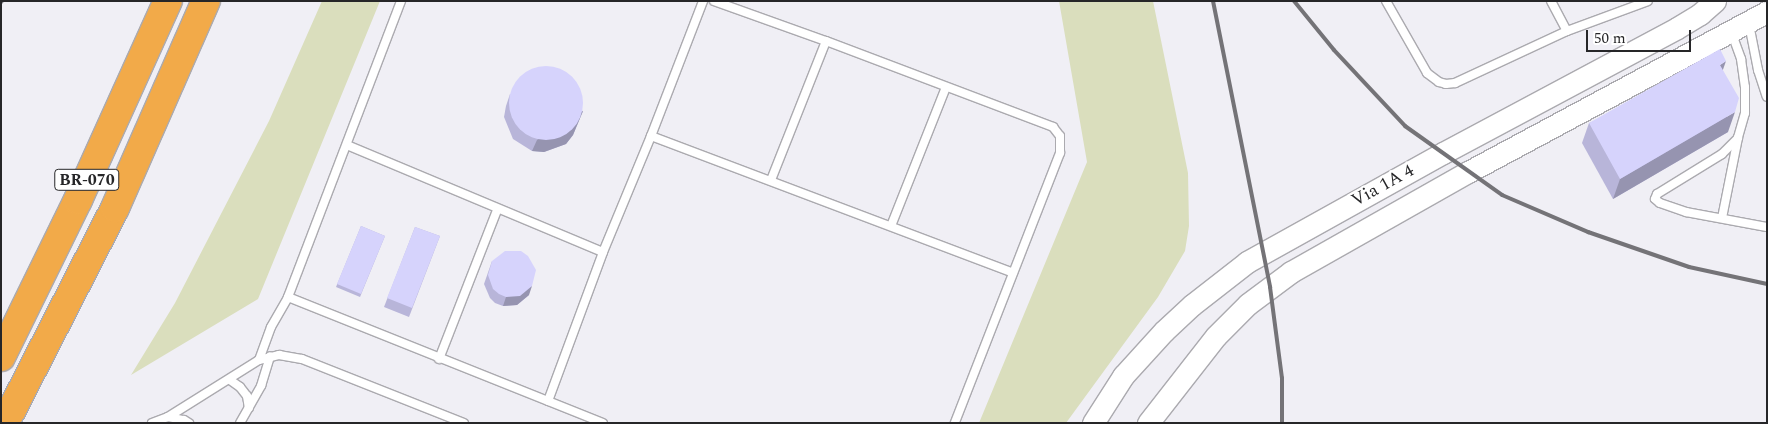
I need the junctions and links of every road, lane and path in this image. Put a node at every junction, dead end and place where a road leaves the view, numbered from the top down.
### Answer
1 (168, 1) edge
2 (206, 1) edge
3 (401, 1) edge
4 (703, 1) edge
5 (714, 1) edge
6 (1386, 1) edge
7 (1551, 1) edge
8 (1648, 1) edge
9 (1715, 1) edge
10 (1748, 21) edge
11 (1567, 31) junction
12 (826, 41) junction
13 (946, 87) junction
14 (1767, 97) edge
15 (651, 136) junction
16 (1738, 138) junction
17 (347, 145) junction
18 (771, 180) junction
19 (115, 208) junction
20 (497, 210) junction
21 (1722, 218) junction
22 (891, 226) junction
23 (1767, 226) edge
24 (602, 252) junction
25 (1013, 273) junction
26 (288, 297) junction
27 (270, 356) junction
28 (1, 357) edge
29 (439, 359) junction
30 (259, 360) junction
31 (230, 380) junction
32 (548, 401) junction
33 (249, 408) junction
34 (168, 417) junction
35 (5, 423) edge
36 (24, 423) edge
37 (152, 423) edge
38 (189, 423) edge
39 (240, 423) edge
40 (464, 423) edge
41 (603, 423) edge
42 (955, 423) edge
43 (1093, 423) edge
44 (1148, 423) edge

1 - 28 highway, BR-070
2 - 19 highway, BR-070
3 - 17 lane
4 - 15 lane
5 - 12 lane
6 - 11 lane
7 - 11 lane
8 - 11 lane
9 - 43 main road, Via 1A 4
10 - 14 lane
10 - 16 lane
10 - 44 main road, Via 1A 4
12 - 13 lane
12 - 18 lane
13 - 22 lane
13 - 25 lane
15 - 18 lane
15 - 24 lane
16 - 21 lane
16 - 21 lane
17 - 20 lane
17 - 26 lane
18 - 22 lane
19 - 35 highway, BR-070
19 - 36 highway
20 - 24 lane
20 - 29 lane
21 - 23 lane
22 - 25 lane
24 - 32 lane
25 - 42 lane
26 - 29 lane
26 - 30 lane
27 - 30 lane
27 - 33 lane
27 - 40 lane
29 - 32 lane
30 - 31 lane
31 - 33 lane
31 - 34 lane
32 - 41 lane
33 - 39 lane
34 - 37 lane
34 - 38 lane

